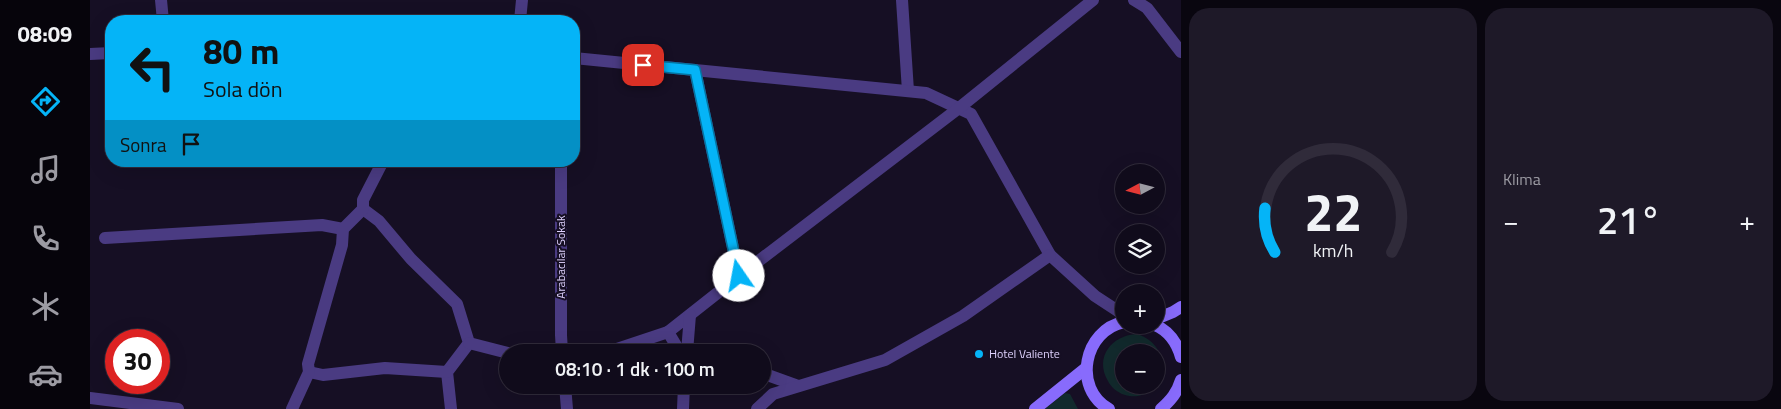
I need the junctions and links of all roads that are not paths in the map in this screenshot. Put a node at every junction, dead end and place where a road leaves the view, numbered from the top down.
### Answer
1 (161, 0) edge
2 (522, 0) edge
3 (902, 0) edge
4 (1092, 0) edge
5 (1134, 0) edge
6 (163, 15) edge
7 (521, 15) edge
8 (1181, 52) edge
9 (105, 53) edge
10 (90, 54) edge
11 (580, 59) edge
12 (695, 70) junction
13 (908, 91) junction
14 (958, 108) junction
15 (380, 167) edge
16 (561, 167) edge
17 (363, 209) junction
18 (343, 229) junction
19 (105, 238) dead end
20 (1050, 255) junction
21 (739, 276) junction
22 (1181, 306) edge
23 (1115, 309) edge
24 (690, 315) junction
25 (1165, 315) edge
26 (1115, 324) edge
27 (668, 332) junction
28 (1165, 332) edge
29 (469, 343) junction
30 (562, 344) edge
31 (632, 344) edge
32 (675, 344) edge
33 (688, 344) edge
34 (499, 351) edge
35 (1181, 357) edge
36 (1086, 368) junction
37 (309, 372) junction
38 (447, 372) junction
39 (771, 376) edge
40 (1181, 380) edge
41 (798, 386) junction
42 (566, 394) edge
43 (684, 394) edge
44 (90, 398) edge
45 (178, 409) edge
46 (292, 409) edge
47 (451, 409) edge
48 (568, 409) edge
49 (683, 409) edge
50 (757, 409) edge
51 (1035, 409) edge
52 (1109, 409) edge
53 (1161, 409) edge

1 - 6 street
2 - 7 street
3 - 13 street
4 - 14 street
5 - 8 street
9 - 10 street
11 - 12 street
12 - 13 street
12 - 21 street
13 - 14 street
14 - 20 street
14 - 21 street
15 - 17 street
16 - 30 street, Arabacılar Sokak
17 - 18 street
17 - 29 street
18 - 19 street
18 - 37 street
20 - 23 street
20 - 41 street
21 - 24 street
22 - 25 main road
24 - 27 street
24 - 33 street
26 - 36 main road
27 - 31 street
27 - 32 street
28 - 35 main road
29 - 34 street
29 - 38 street
36 - 51 main road
36 - 52 main road
37 - 38 street
37 - 46 street
38 - 47 street
39 - 41 street
40 - 53 main road
41 - 50 street
42 - 48 street
43 - 49 street
44 - 45 street

